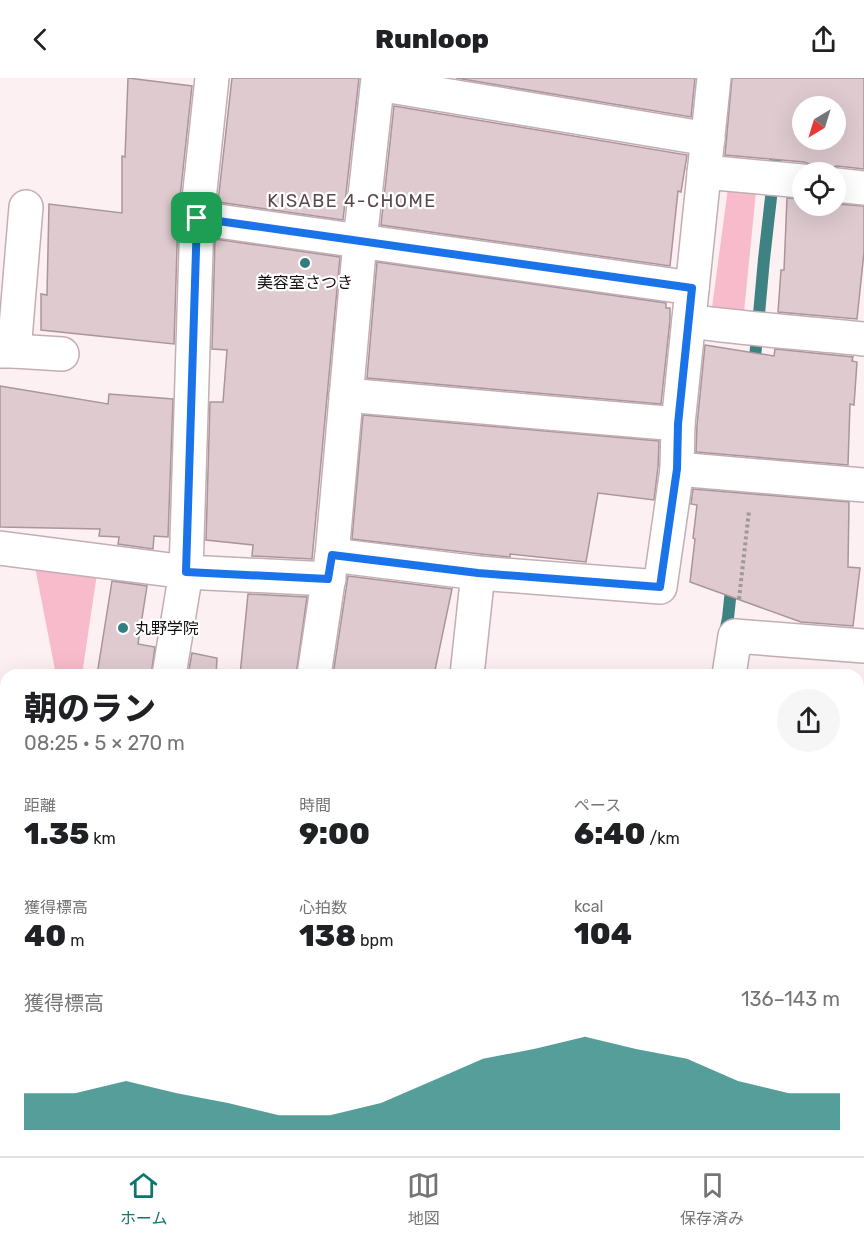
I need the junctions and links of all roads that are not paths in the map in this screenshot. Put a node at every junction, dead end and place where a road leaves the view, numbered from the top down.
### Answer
1 (213, 78) edge
2 (714, 78) edge
3 (378, 81) edge
4 (708, 139) junction
5 (704, 172) junction
6 (792, 180) edge
7 (846, 186) edge
8 (864, 188) edge
9 (26, 207) dead end
10 (197, 218) junction
11 (360, 241) junction
12 (692, 288) junction
13 (689, 321) junction
14 (864, 339) edge
15 (7, 351) edge
16 (62, 354) dead end
17 (346, 395) junction
18 (678, 424) junction
19 (677, 469) junction
20 (864, 485) edge
21 (0, 548) edge
22 (330, 567) junction
23 (186, 572) junction
24 (478, 573) junction
25 (864, 646) edge
26 (170, 669) edge
27 (315, 669) edge
28 (468, 669) edge
29 (730, 669) edge

1 - 10 street
2 - 4 street
3 - 4 street
3 - 11 street
4 - 5 street
5 - 6 street
5 - 12 street
7 - 8 street
9 - 15 street
10 - 11 street
10 - 23 street
11 - 12 street
11 - 17 street
12 - 13 street
13 - 14 street
13 - 18 street
15 - 16 street
17 - 18 street
17 - 22 street
18 - 19 street
19 - 20 street
19 - 24 street
21 - 23 street
22 - 23 street
22 - 24 street
22 - 27 street
23 - 26 street
24 - 28 street
25 - 29 street

